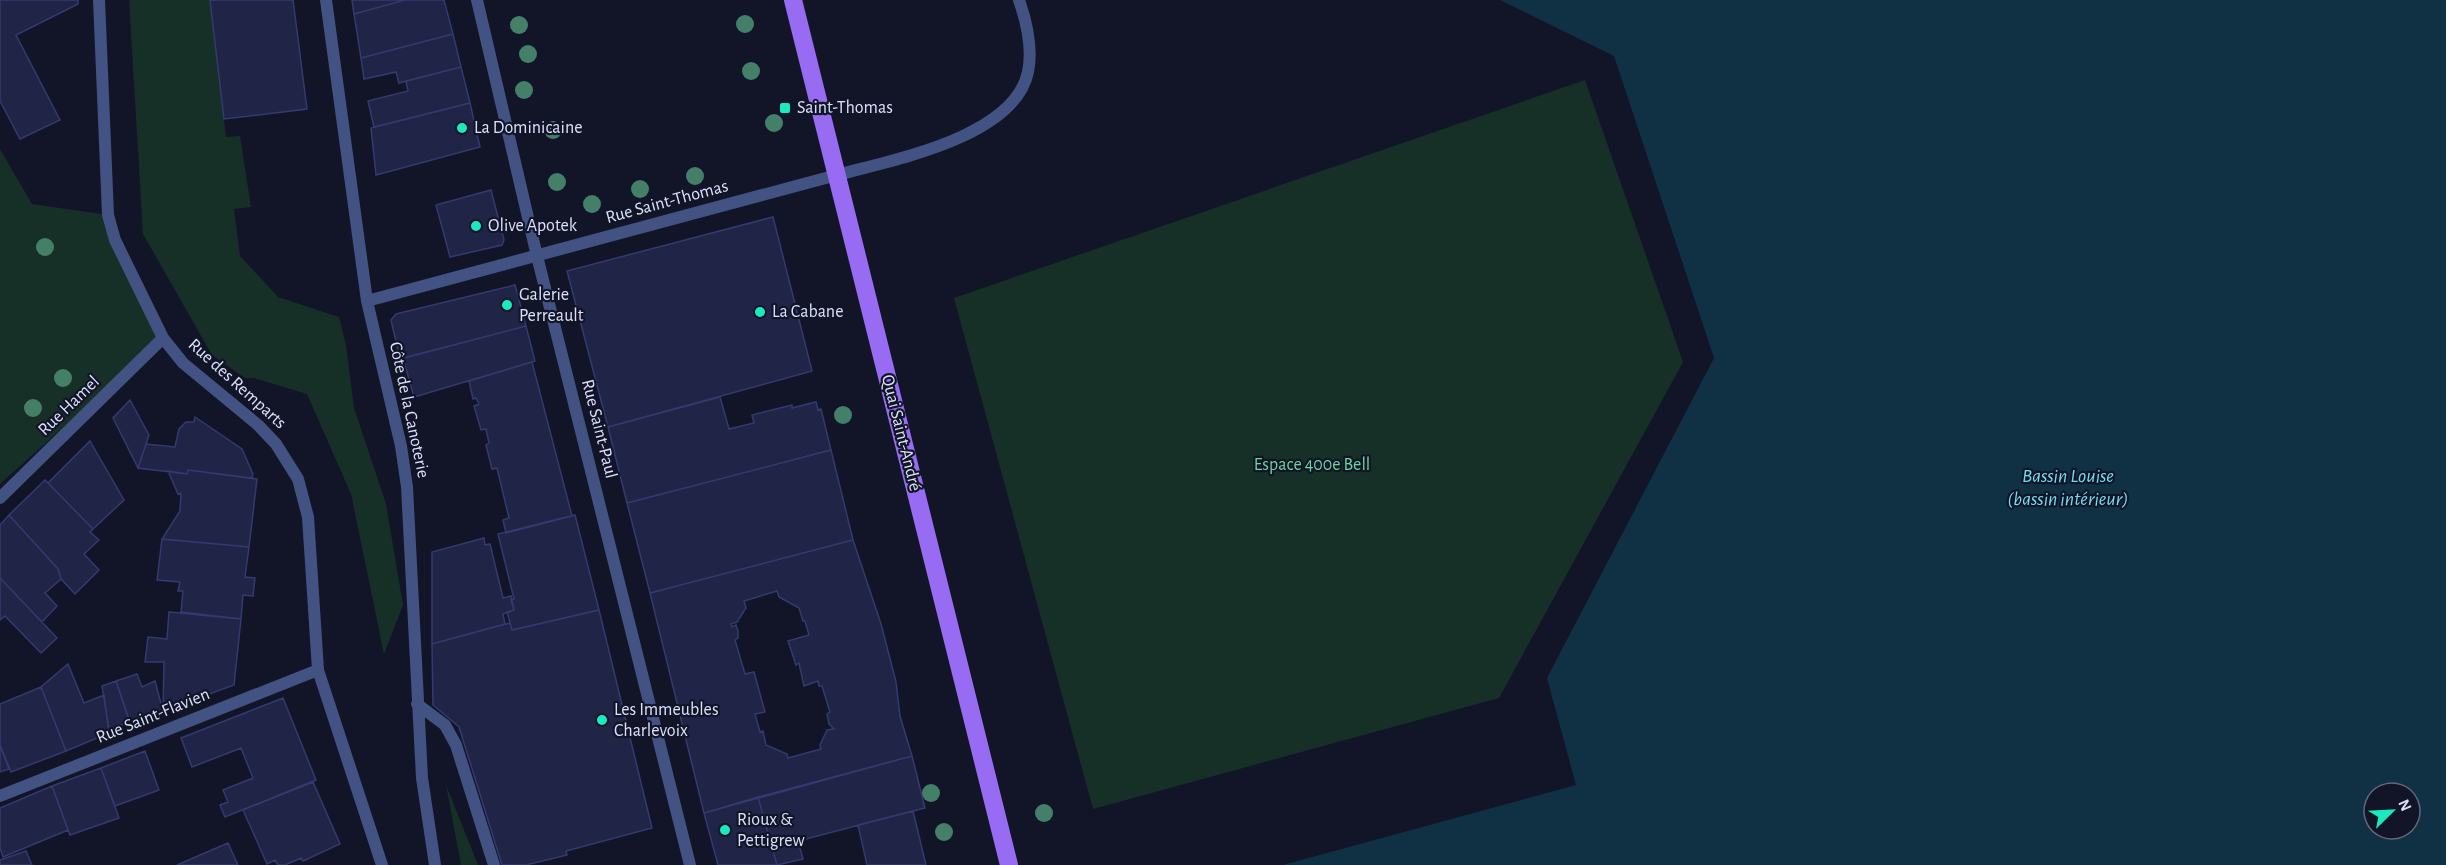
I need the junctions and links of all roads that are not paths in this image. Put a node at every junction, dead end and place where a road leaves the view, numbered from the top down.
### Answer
1 (99, 0) edge
2 (326, 0) edge
3 (477, 0) edge
4 (793, 0) edge
5 (1019, 0) edge
6 (837, 175) junction
7 (537, 256) junction
8 (367, 301) junction
9 (163, 338) junction
10 (0, 498) edge
11 (318, 670) junction
12 (417, 704) junction
13 (0, 796) edge
14 (380, 864) edge
15 (435, 865) edge
16 (494, 865) edge
17 (690, 865) edge
18 (1009, 865) edge

1 - 9 street, Rue des Remparts
2 - 8 street, Côte de la Canoterie
3 - 7 street, Rue Saint-Paul
4 - 6 main road, Quai Saint-André
5 - 6 street, Rue Saint-Thomas
6 - 7 street, Rue Saint-Thomas
6 - 18 main road, Quai Saint-André
7 - 8 street, Rue Saint-Thomas
7 - 17 street, Rue Saint-Paul
8 - 12 street, Côte de la Canoterie
9 - 10 street, Rue Hamel
9 - 11 street, Rue des Remparts
11 - 13 street, Rue Saint-Flavien
11 - 14 street, Rue des Remparts
12 - 15 street, Côte de la Canoterie
12 - 16 street

